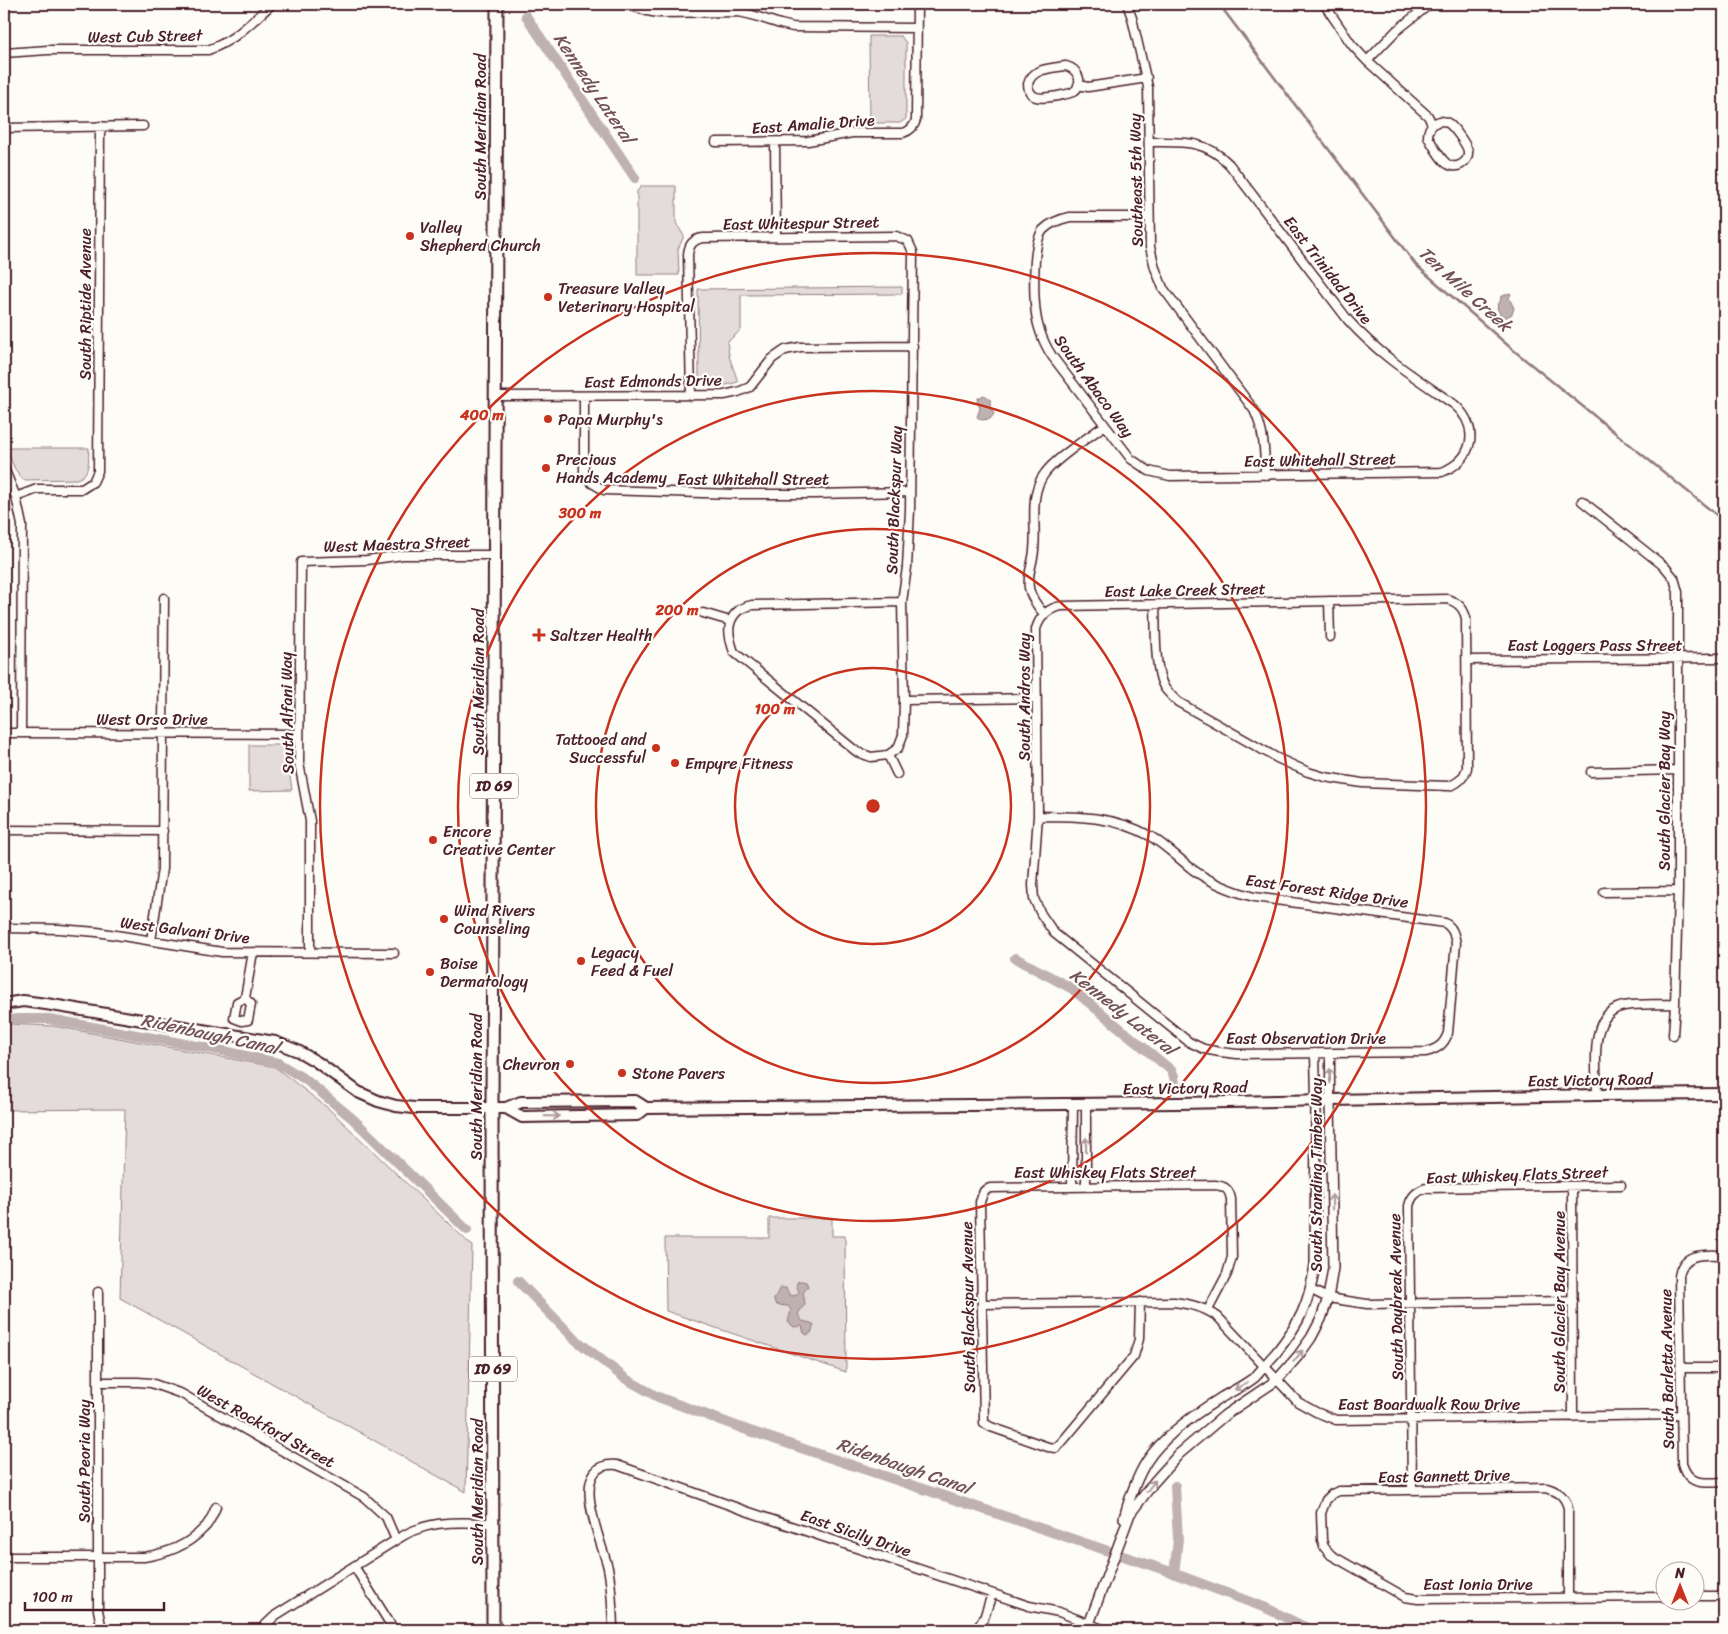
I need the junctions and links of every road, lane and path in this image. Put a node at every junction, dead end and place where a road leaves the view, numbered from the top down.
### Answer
1 (272, 4) edge
2 (497, 4) edge
3 (626, 4) edge
4 (916, 4) edge
5 (1127, 4) edge
6 (1324, 4) edge
7 (1430, 4) edge
8 (916, 28) junction
9 (4, 53) edge
10 (1367, 61) junction
11 (1147, 78) junction
12 (1078, 86) junction
13 (1432, 124) junction
14 (100, 126) junction
15 (143, 126) dead end
16 (4, 128) edge
17 (716, 142) dead end
18 (775, 142) junction
19 (1149, 142) junction
20 (1149, 217) junction
21 (776, 237) junction
22 (908, 241) joint
23 (913, 346) junction
24 (495, 396) junction
25 (584, 396) junction
26 (690, 396) junction
27 (1105, 425) junction
28 (1470, 442) joint
29 (4, 468) edge
30 (1156, 473) joint
31 (1265, 475) junction
32 (910, 492) junction
33 (16, 497) junction
34 (1582, 501) dead end
35 (495, 555) junction
36 (301, 562) joint
37 (164, 598) dead end
38 (902, 602) junction
39 (1329, 602) junction
40 (1155, 605) junction
41 (703, 613) dead end
42 (1044, 614) junction
43 (730, 621) junction
44 (1330, 636) dead end
45 (1677, 658) junction
46 (1724, 658) edge
47 (1467, 660) junction
48 (1037, 698) junction
49 (904, 700) junction
50 (4, 733) edge
51 (21, 733) junction
52 (164, 733) junction
53 (299, 734) junction
54 (888, 756) junction
55 (1678, 770) junction
56 (1591, 772) dead end
57 (897, 774) dead end
58 (1038, 816) junction
59 (4, 830) edge
60 (163, 831) junction
61 (1678, 891) junction
62 (1604, 892) dead end
63 (1041, 914) joint
64 (4, 928) edge
65 (151, 941) junction
66 (253, 952) junction
67 (310, 952) junction
68 (394, 953) dead end
69 (245, 998) junction
70 (4, 1004) edge
71 (1675, 1004) junction
72 (242, 1021) junction
73 (239, 1035) junction
74 (1673, 1035) dead end
75 (1440, 1046) joint
76 (1315, 1053) junction
77 (1330, 1053) junction
78 (1724, 1094) edge
79 (1597, 1095) junction
80 (1330, 1100) junction
81 (1316, 1101) junction
82 (1073, 1104) junction
83 (1086, 1104) junction
84 (492, 1108) junction
85 (506, 1108) junction
86 (646, 1108) junction
87 (1621, 1185) dead end
88 (1072, 1186) junction
89 (1086, 1186) junction
90 (1572, 1186) junction
91 (984, 1191) joint
92 (1414, 1194) joint
93 (1724, 1255) edge
94 (1311, 1290) junction
95 (98, 1292) dead end
96 (1328, 1298) junction
97 (1573, 1301) junction
98 (1140, 1302) junction
99 (1410, 1303) junction
100 (982, 1304) junction
101 (1208, 1310) junction
102 (1264, 1366) junction
103 (1680, 1368) junction
104 (1724, 1368) edge
105 (1277, 1380) junction
106 (98, 1382) junction
107 (1681, 1415) junction
108 (1574, 1417) junction
109 (1411, 1419) junction
110 (1724, 1482) edge
111 (1412, 1490) junction
112 (1326, 1500) joint
113 (216, 1508) dead end
114 (493, 1524) junction
115 (396, 1540) junction
116 (1119, 1543) junction
117 (4, 1556) edge
118 (98, 1557) junction
119 (354, 1566) junction
120 (992, 1594) junction
121 (1706, 1596) edge
122 (1724, 1596) edge
123 (1656, 1597) edge
124 (1568, 1598) junction
125 (613, 1626) dead end
126 (1089, 1627) edge
127 (102, 1630) edge
128 (260, 1630) edge
129 (394, 1630) edge
130 (493, 1630) edge
131 (976, 1630) edge
132 (1080, 1630) edge
133 (1105, 1630) edge

1 - 9 street, West Cub Street
2 - 24 main road, South Meridian Road / ID 69
3 - 8 street
4 - 8 street
5 - 11 street, Southeast 5th Way
6 - 10 street
7 - 10 street
8 - 18 street, East Amalie Drive
10 - 13 street
11 - 12 street
11 - 19 street, Southeast 5th Way
12 - 12 street
13 - 13 street
14 - 15 street
14 - 16 street
14 - 33 street, South Riptide Avenue
17 - 18 street, East Amalie Drive
18 - 21 street
19 - 20 street, Southeast 5th Way
19 - 28 street, East Trinidad Drive
20 - 27 street, South Abaco Way
20 - 31 street, Southeast 5th Way
21 - 22 street, East Whitespur Street
21 - 26 street, East Whitespur Street
22 - 23 street, South Blackspur Way
23 - 26 street, East Edmonds Drive
23 - 32 street, South Blackspur Way
24 - 25 street, East Edmonds Drive
24 - 35 main road, South Meridian Road / ID 69
25 - 26 street, East Edmonds Drive
25 - 32 street, East Whitehall Street
27 - 30 street, South Abaco Way
27 - 42 street, South Andros Way
28 - 31 street, East Whitehall Street
29 - 33 street
30 - 31 street, East Whitehall Street
32 - 38 street, South Blackspur Way
33 - 51 street
34 - 45 street, South Glacier Bay Way
35 - 36 street, West Maestra Street
35 - 84 main road, South Meridian Road / ID 69
36 - 53 street, South Alfani Way
37 - 52 street
38 - 43 street
38 - 49 street, South Blackspur Way
39 - 40 street, East Lake Creek Street
39 - 44 street
39 - 47 street, East Lake Creek Street
40 - 42 street, East Lake Creek Street
40 - 47 street
41 - 43 street
42 - 48 street, South Andros Way
43 - 54 street
45 - 46 street, East Loggers Pass Street
45 - 47 street, East Loggers Pass Street
45 - 55 street, South Glacier Bay Way
48 - 49 street
48 - 58 street, South Andros Way
49 - 54 street, South Blackspur Way
50 - 51 street, West Orso Drive
51 - 52 street, West Orso Drive
52 - 53 street, West Orso Drive
52 - 60 street
53 - 67 street, South Alfani Way
54 - 57 street
55 - 56 street
55 - 61 street, South Glacier Bay Way
58 - 63 street, South Andros Way
58 - 75 street, East Forest Ridge Drive
59 - 60 street
60 - 65 street
61 - 62 street
61 - 71 street, South Glacier Bay Way
63 - 76 street, East Observation Drive
64 - 65 street, West Galvani Drive
65 - 66 street, West Galvani Drive
66 - 67 street, West Galvani Drive
66 - 69 street
67 - 68 street, West Galvani Drive
69 - 72 street
69 - 72 street
70 - 73 main road, East Victory Road
71 - 74 street, South Glacier Bay Way
71 - 79 street
72 - 73 street
73 - 84 main road, East Victory Road
75 - 77 street, East Observation Drive
76 - 77 street, East Observation Drive
76 - 81 street, South Standing Timber Way
80 -> 77 street, South Standing Timber Way
78 - 79 main road, East Victory Road
79 - 80 main road, East Victory Road
80 - 81 main road, East Victory Road
96 -> 80 street, South Standing Timber Way
81 - 83 main road, East Victory Road
81 - 94 street, South Standing Timber Way
82 - 83 main road, East Victory Road
82 - 86 main road, East Victory Road
82 - 88 street
89 -> 83 street
84 - 85 main road, East Victory Road
84 - 114 main road, South Meridian Road / ID 69
85 - 86 main road, East Victory Road
85 -> 86 main road, East Victory Road
87 - 90 street, East Whiskey Flats Street
88 - 89 street, East Whiskey Flats Street
88 - 91 street, East Whiskey Flats Street
89 - 101 street, East Whiskey Flats Street
90 - 92 street, East Whiskey Flats Street
90 - 97 street, South Glacier Bay Avenue
91 - 100 street, South Blackspur Avenue
92 - 99 street, South Daybreak Avenue
93 - 103 street, South Barletta Avenue
94 - 96 street
94 - 102 street, South Standing Timber Way
95 - 106 street, South Peoria Way
96 - 99 street
105 -> 96 street, South Standing Timber Way
97 - 99 street
97 - 108 street, South Glacier Bay Avenue
98 - 100 street, East Boardwalk Row Drive
98 - 100 street, South Blackspur Avenue
98 - 101 street, East Boardwalk Row Drive
99 - 109 street, South Daybreak Avenue
101 - 102 street, East Boardwalk Row Drive
102 - 105 street, East Boardwalk Row Drive
102 -> 116 street, South Standing Timber Way
103 - 104 street
103 - 107 street, South Barletta Avenue
105 - 109 street, East Boardwalk Row Drive
116 -> 105 street, South Standing Timber Way
106 - 115 street, West Rockford Street
106 - 118 street, South Peoria Way
107 - 108 street, East Boardwalk Row Drive
107 - 110 street, South Barletta Avenue
108 - 109 street, East Boardwalk Row Drive
109 - 111 street, South Daybreak Avenue
111 - 112 street, East Gannett Drive
111 - 124 street, East Gannett Drive
112 - 124 street, East Ionia Drive
113 - 118 street
114 - 115 street
114 - 130 main road, South Meridian Road / ID 69
115 - 119 street
116 - 126 street, South Standing Timber Way
117 - 118 street
118 - 127 street, South Peoria Way
119 - 128 street
119 - 129 street
120 - 125 street, East Sicily Drive
120 - 126 street, East Sicily Drive
120 - 131 street
121 - 122 street
123 - 124 street, East Ionia Drive
126 - 132 street
126 - 133 street, East Sicily Drive

